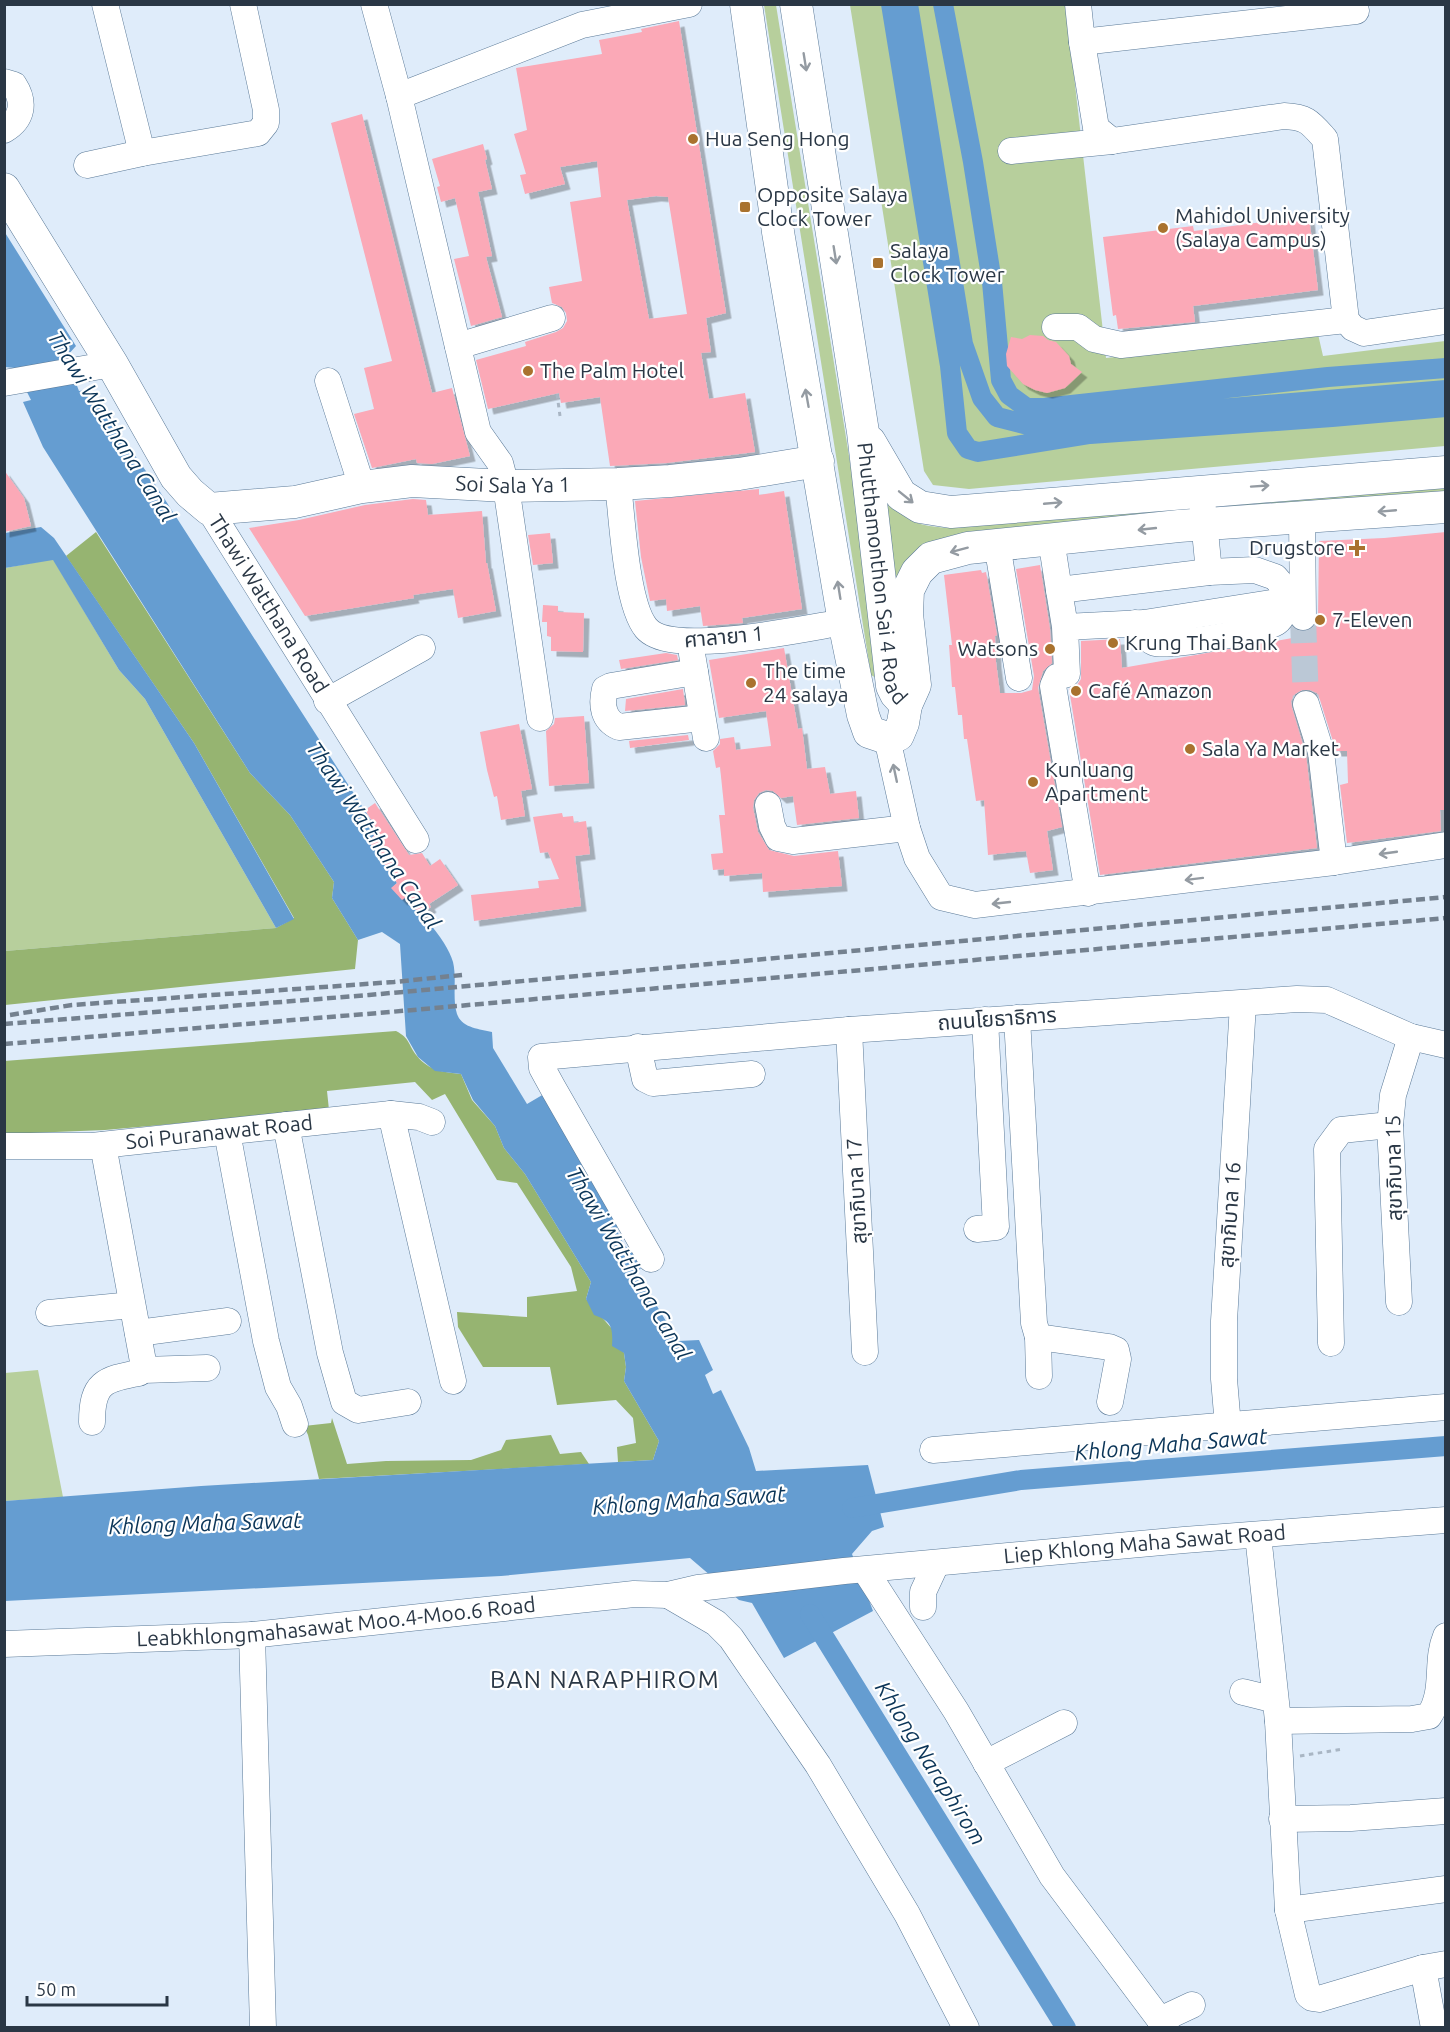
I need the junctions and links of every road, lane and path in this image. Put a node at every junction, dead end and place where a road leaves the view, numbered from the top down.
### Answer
1 (105, 4) edge
2 (243, 4) edge
3 (374, 4) edge
4 (688, 4) edge
5 (746, 4) edge
6 (796, 4) edge
7 (1078, 4) edge
8 (1356, 11) dead end
9 (580, 15) edge
10 (1222, 15) edge
11 (1082, 42) junction
12 (4, 82) edge
13 (399, 96) junction
14 (4, 130) edge
15 (1112, 141) junction
16 (1011, 151) dead end
17 (141, 153) junction
18 (87, 165) dead end
19 (4, 189) edge
20 (552, 318) dead end
21 (1346, 320) junction
22 (1446, 321) edge
23 (1055, 327) dead end
24 (458, 346) junction
25 (102, 366) junction
26 (328, 381) dead end
27 (4, 383) edge
28 (557, 394) dead end
29 (560, 416) dead end
30 (863, 432) junction
31 (818, 462) junction
32 (1446, 472) edge
33 (618, 484) junction
34 (506, 486) junction
35 (362, 487) junction
36 (1201, 490) junction
37 (1446, 507) edge
38 (209, 509) junction
39 (1302, 518) junction
40 (1205, 524) junction
41 (1051, 539) junction
42 (997, 544) junction
43 (1209, 572) junction
44 (1059, 590) junction
45 (1294, 609) junction
46 (844, 622) junction
47 (1065, 627) junction
48 (690, 642) junction
49 (422, 648) dead end
50 (695, 672) junction
51 (1019, 678) dead end
52 (327, 701) junction
53 (1306, 704) tunnel mouth
54 (906, 705) junction
55 (540, 718) dead end
56 (887, 738) junction
57 (768, 805) dead end
58 (907, 828) junction
59 (416, 840) dead end
60 (1446, 845) edge
61 (1334, 862) junction
62 (1088, 893) junction
63 (1243, 1004) junction
64 (1017, 1018) junction
65 (985, 1020) junction
66 (849, 1030) junction
67 (1411, 1037) junction
68 (1446, 1045) edge
69 (638, 1047) junction
70 (752, 1074) dead end
71 (391, 1114) junction
72 (432, 1122) dead end
73 (286, 1125) junction
74 (1390, 1125) junction
75 (227, 1132) junction
76 (103, 1145) junction
77 (4, 1146) edge
78 (977, 1229) dead end
79 (651, 1259) dead end
80 (1399, 1302) dead end
81 (132, 1305) junction
82 (49, 1313) dead end
83 (228, 1321) dead end
84 (138, 1333) junction
85 (1038, 1337) junction
86 (1331, 1343) dead end
87 (865, 1352) dead end
88 (207, 1368) dead end
89 (143, 1370) junction
90 (1039, 1376) dead end
91 (453, 1381) dead end
92 (408, 1402) dead end
93 (1110, 1402) dead end
94 (1446, 1407) edge
95 (92, 1422) dead end
96 (295, 1424) dead end
97 (1228, 1426) junction
98 (933, 1450) dead end
99 (1446, 1521) edge
100 (1258, 1535) junction
101 (936, 1564) junction
102 (855, 1571) junction
103 (668, 1595) junction
104 (922, 1607) dead end
105 (252, 1635) junction
106 (1446, 1636) edge
107 (4, 1644) edge
108 (1243, 1692) dead end
109 (1277, 1710) junction
110 (1064, 1723) dead end
111 (1343, 1749) dead end
112 (1280, 1759) junction
113 (986, 1763) junction
114 (1446, 1811) edge
115 (1282, 1819) junction
116 (1446, 1889) edge
117 (1288, 1910) junction
118 (1434, 1966) edge
119 (1192, 2005) dead end
120 (1163, 2024) edge
121 (263, 2028) edge
122 (966, 2028) edge
123 (1434, 2028) edge

1 - 17 street
2 - 17 street
3 - 13 street
4 - 9 street
31 -> 5 main road, Phutthamonthon Sai 4 Road
6 -> 30 main road, Phutthamonthon Sai 4 Road
7 - 11 street
8 - 10 street
9 - 13 street
10 - 11 street
11 - 15 street
12 - 14 street
13 - 24 street
15 - 16 street
15 - 21 street
17 - 18 street
19 - 25 main road, Thawi Watthana Road
20 - 24 street
21 - 22 street
21 - 23 street
24 - 34 street
25 - 27 street
25 - 38 main road, Thawi Watthana Road
26 - 35 street
28 - 29 path
30 -> 36 main road
30 - 54 main road, Phutthamonthon Sai 4 Road
31 - 33 main road, Soi Sala Ya 1
46 -> 31 main road, Phutthamonthon Sai 4 Road
36 -> 32 main road
33 - 34 main road, Soi Sala Ya 1
33 - 48 street, ศาลายา 1
34 - 35 main road, Soi Sala Ya 1
34 - 55 street
35 - 38 main road, Soi Sala Ya 1
36 - 40 street
37 -> 39 main road
38 - 52 street, Thawi Watthana Road
39 - 40 main road
39 - 45 street
40 -> 41 main road
40 - 43 street
41 - 42 main road
41 - 44 street
42 - 51 street
42 -> 54 main road
43 - 44 street
43 - 45 street
44 - 47 street
45 - 47 street
46 - 48 street, ศาลายา 1
46 - 56 main road, Phutthamonthon Sai 4 Road
47 - 62 street
48 - 50 street
49 - 52 street
50 - 50 street
52 - 59 street, Thawi Watthana Road
53 - 61 street
54 - 56 main road, Phutthamonthon Sai 4 Road
58 -> 56 street
57 - 58 street
62 -> 58 street
60 -> 61 street
61 -> 62 street
63 - 64 street, ถนนโยธาธิการ
63 - 67 street, ถนนโยธาธิการ
63 - 97 street, สุขาภิบาล 16
64 - 65 street, ถนนโยธาธิการ
64 - 85 street
65 - 66 street, ถนนโยธาธิการ
65 - 78 street
66 - 69 street, ถนนโยธาธิการ
66 - 87 street, สุขาภิบาล 17
67 - 68 street, ถนนโยธาธิการ
67 - 74 street, สุขาภิบาล 15
69 - 70 street
69 - 79 street, ถนนโยธาธิการ
71 - 72 street, Soi Puranawat Road
71 - 73 street, Soi Puranawat Road
71 - 91 street
73 - 75 street, Soi Puranawat Road
73 - 92 street
74 - 80 street, สุขาภิบาล 15
74 - 86 street
75 - 76 street, Soi Puranawat Road
75 - 96 street
76 - 77 street, Soi Puranawat Road
76 - 81 street
81 - 82 street
81 - 84 street
83 - 84 street
84 - 89 street
85 - 90 street
85 - 93 street
88 - 89 street
89 - 95 street
94 - 97 street
97 - 98 street
99 - 100 street, Liep Khlong Maha Sawat Road
100 - 101 street, Liep Khlong Maha Sawat Road
100 - 109 street
101 - 102 street, Liep Khlong Maha Sawat Road
101 - 104 street
102 - 103 street, Liep Khlong Maha Sawat Road
102 - 113 street
103 - 105 street, Leabkhlongmahasawat Moo.4-Moo.6 Road
103 - 122 street
105 - 107 street, Leabkhlongmahasawat Moo.4-Moo.6 Road
105 - 121 street
106 - 109 street
108 - 109 street
109 - 112 street
110 - 113 street
111 - 112 path
112 - 115 street
113 - 120 street
114 - 115 street
115 - 117 street
116 - 117 street
117 - 118 street
118 - 123 street
119 - 120 street

